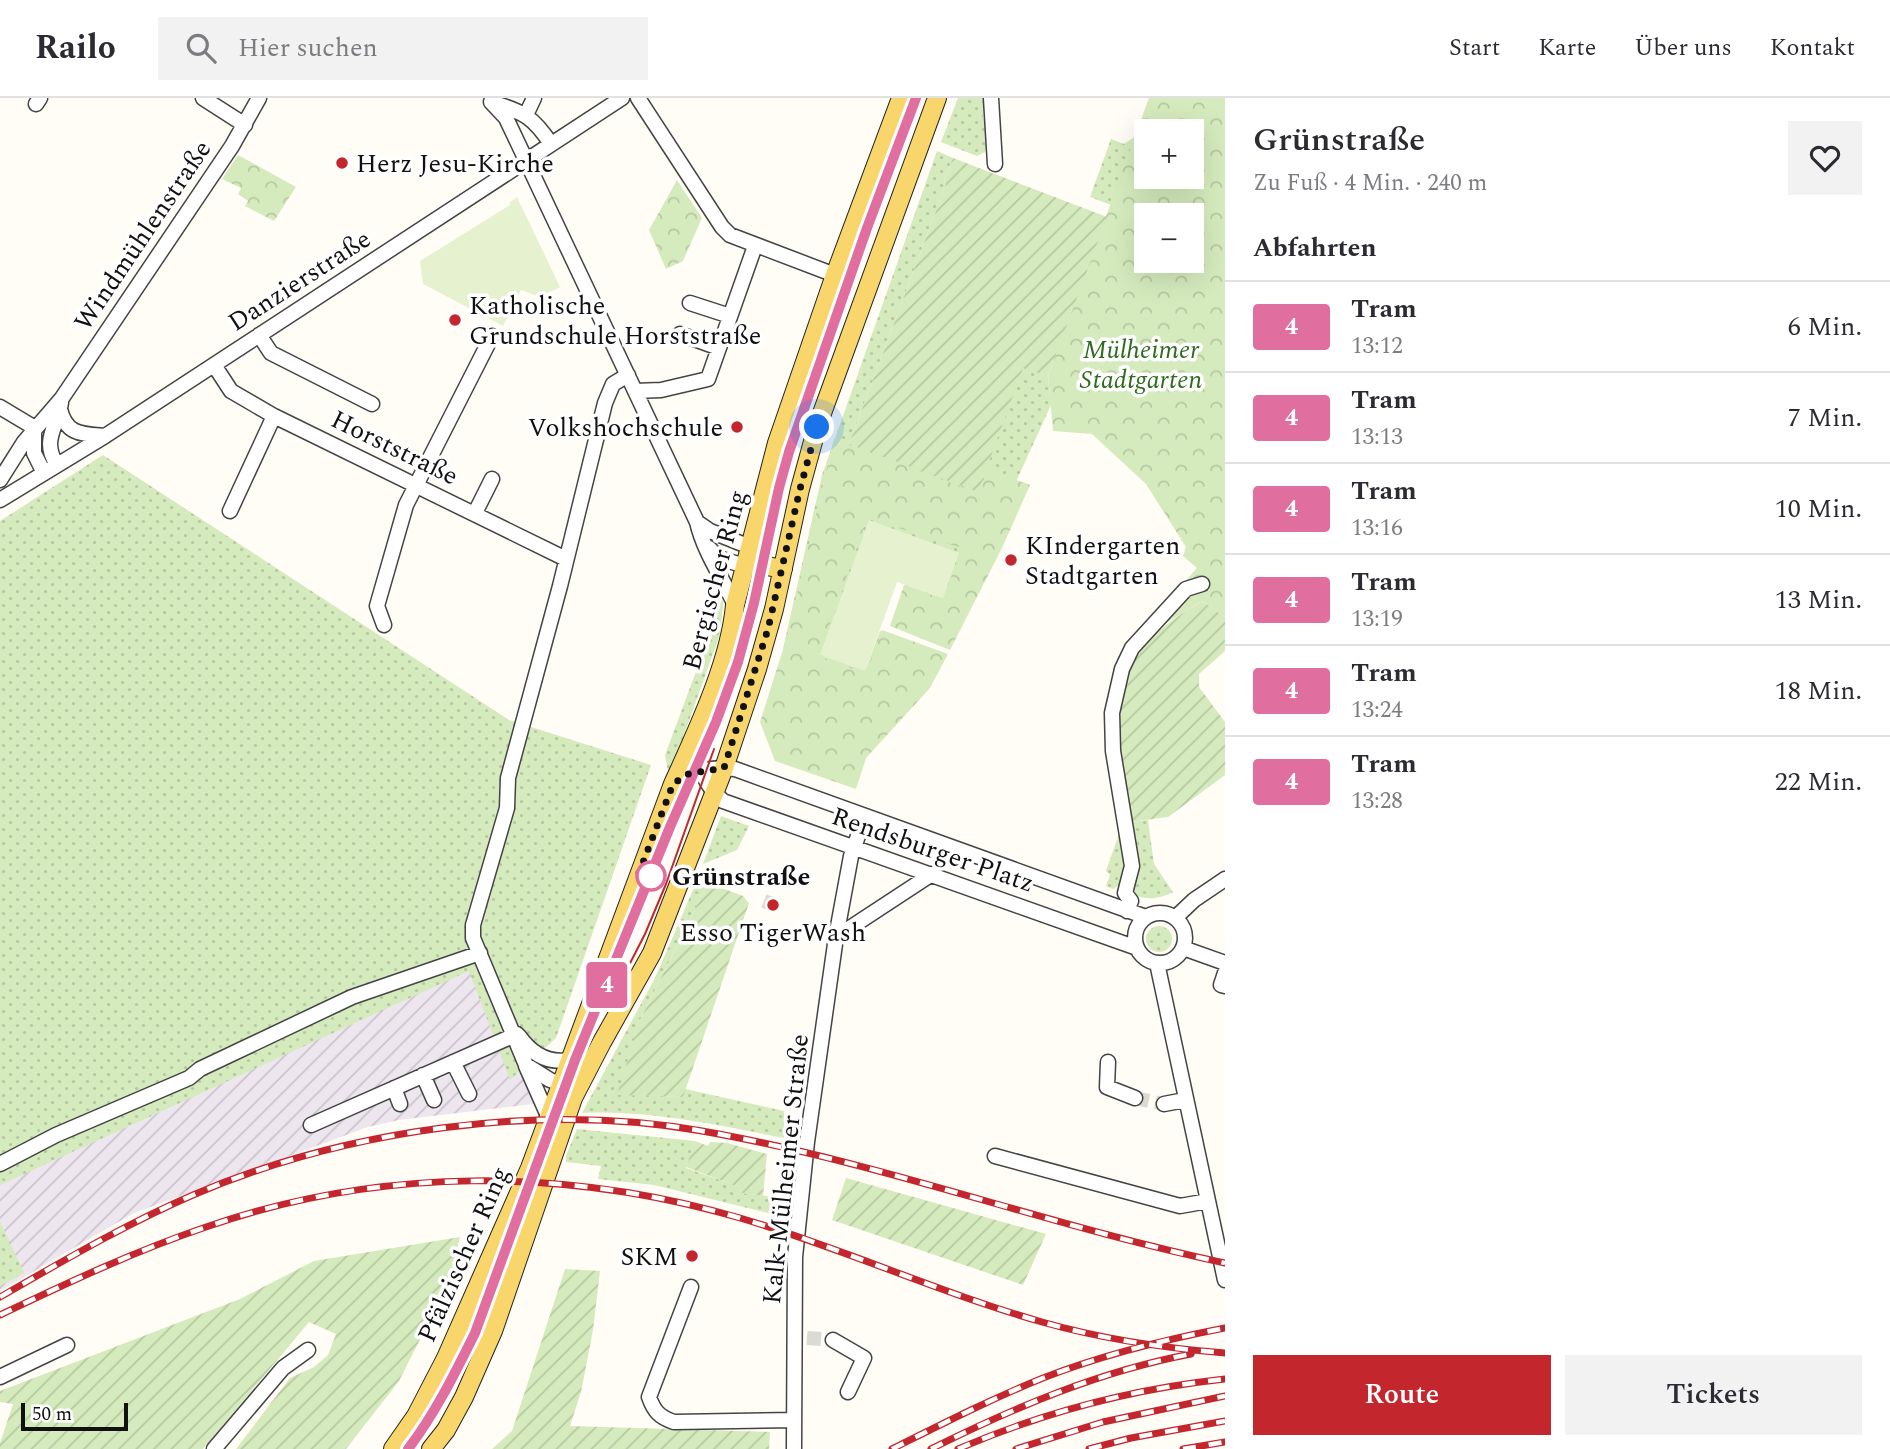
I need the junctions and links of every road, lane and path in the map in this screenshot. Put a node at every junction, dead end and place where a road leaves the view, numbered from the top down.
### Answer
1 (203, 98) edge
2 (259, 98) edge
3 (534, 98) edge
4 (622, 98) edge
5 (638, 98) edge
6 (901, 98) edge
7 (937, 98) edge
8 (991, 98) edge
9 (487, 100) edge
10 (526, 115) junction
11 (245, 125) junction
12 (551, 144) junction
13 (527, 160) junction
14 (995, 164) dead end
15 (755, 246) junction
16 (835, 275) junction
17 (690, 303) dead end
18 (730, 316) junction
19 (680, 334) dead end
20 (259, 335) junction
21 (492, 336) dead end
22 (719, 348) junction
23 (215, 365) junction
24 (628, 374) junction
25 (635, 391) junction
26 (61, 403) junction
27 (372, 404) dead end
28 (0, 407) edge
29 (274, 416) junction
30 (34, 428) junction
31 (105, 436) junction
32 (50, 469) junction
33 (492, 479) dead end
34 (0, 480) edge
35 (416, 484) junction
36 (0, 500) edge
37 (230, 510) dead end
38 (475, 513) junction
39 (697, 522) junction
40 (705, 545) junction
41 (750, 547) junction
42 (566, 559) junction
43 (754, 565) junction
44 (783, 569) junction
45 (1202, 584) dead end
46 (735, 605) junction
47 (384, 625) dead end
48 (697, 732) junction
49 (724, 768) junction
50 (701, 771) junction
51 (673, 784) junction
52 (714, 793) junction
53 (865, 816) junction
54 (853, 848) junction
55 (932, 874) junction
56 (1225, 879) edge
57 (1127, 911) junction
58 (1146, 917) junction
59 (1175, 918) junction
60 (836, 937) junction
61 (1137, 948) junction
62 (1183, 948) junction
63 (480, 953) junction
64 (1157, 963) junction
65 (1225, 963) edge
66 (1225, 973) edge
67 (1225, 986) edge
68 (513, 1031) junction
69 (453, 1062) junction
70 (1108, 1062) dead end
71 (526, 1065) junction
72 (423, 1075) junction
73 (570, 1079) junction
74 (394, 1088) junction
75 (469, 1094) dead end
76 (1135, 1098) tunnel mouth
77 (434, 1100) dead end
78 (1185, 1100) junction
79 (401, 1104) dead end
80 (1164, 1104) tunnel mouth
81 (549, 1118) junction
82 (311, 1125) dead end
83 (995, 1156) dead end
84 (0, 1164) edge
85 (1208, 1201) junction
86 (1225, 1280) edge
87 (691, 1287) dead end
88 (833, 1340) tunnel mouth
89 (67, 1345) dead end
90 (308, 1350) dead end
91 (0, 1377) edge
92 (848, 1392) dead end
93 (794, 1420) junction
94 (214, 1449) edge
95 (393, 1449) edge
96 (431, 1449) edge
97 (794, 1449) edge

1 - 11 street
2 - 11 street, Windmühlenstraße
3 - 10 street
4 - 12 street, Danzierstraße
5 - 15 street
6 - 16 main road, Bergischer Ring
7 - 44 main road
8 - 14 street
9 - 10 street
9 - 13 street
10 - 12 street
11 - 26 street, Windmühlenstraße
12 - 13 street, Danzierstraße
13 - 20 street, Danzierstraße
13 - 24 street
15 - 16 street
15 - 18 street
16 - 41 main road, Bergischer Ring
17 - 18 street
18 - 22 street
19 - 22 street
20 - 23 street, Danzierstraße
20 - 27 street
21 - 35 street
22 - 25 street
23 - 29 street, Horststraße
23 - 31 street, Danzierstraße
24 - 25 street
24 - 42 street
25 - 39 street
26 - 30 street, Windmühlenstraße
26 - 31 street
26 - 32 street, Windmühlenstraße
28 - 30 street
29 - 35 street, Horststraße
29 - 37 street
30 - 32 street
30 - 34 street, Windmühlenstraße
31 - 32 street, Danzierstraße
32 - 36 street, Danzierstraße
33 - 38 street
35 - 38 street, Horststraße
35 - 47 street
38 - 42 street, Horststraße
39 - 40 street
39 - 41 street
40 - 43 street
40 - 46 street
41 - 43 main road, Bergischer Ring
42 - 63 street
43 - 44 main road
43 - 46 main road, Bergischer Ring
44 - 49 main road
45 - 57 street
46 - 48 main road, Bergischer Ring
48 - 50 street
48 - 51 main road, Bergischer Ring
49 - 50 street
49 - 52 main road
49 - 53 street, Rendsburger Platz
50 - 51 street
50 - 52 street
51 - 73 main road, Bergischer Ring
52 - 54 street, Rendsburger Platz
52 - 73 main road
53 - 54 street, Kalk-Mülheimer Straße
53 - 57 street, Rendsburger Platz
54 - 55 street, Rendsburger Platz
54 - 60 street, Kalk-Mülheimer Straße
55 - 60 street
55 - 61 street, Rendsburger Platz
56 - 59 street
57 - 58 street, Rendsburger Platz
58 - 59 street
58 - 61 street
59 - 62 street
60 - 93 street, Kalk-Mülheimer Straße
61 - 64 street
62 - 64 street
62 - 65 street
63 - 68 street
63 - 84 street
64 - 78 street
66 - 67 street
68 - 69 street
68 - 71 street
68 - 73 street
69 - 72 street
69 - 75 street
70 - 76 street
71 - 73 street
71 - 81 street
72 - 74 street
72 - 77 street
73 - 81 main road, Pfälzischer Ring
73 - 96 main road, Pfälzischer Ring
74 - 79 street
74 - 82 street
78 - 80 street
78 - 85 street
81 - 95 main road, Pfälzischer Ring
83 - 85 street
85 - 86 street
87 - 93 street
88 - 92 street
89 - 91 street
90 - 94 street
93 - 97 street, Kalk-Mülheimer Straße

